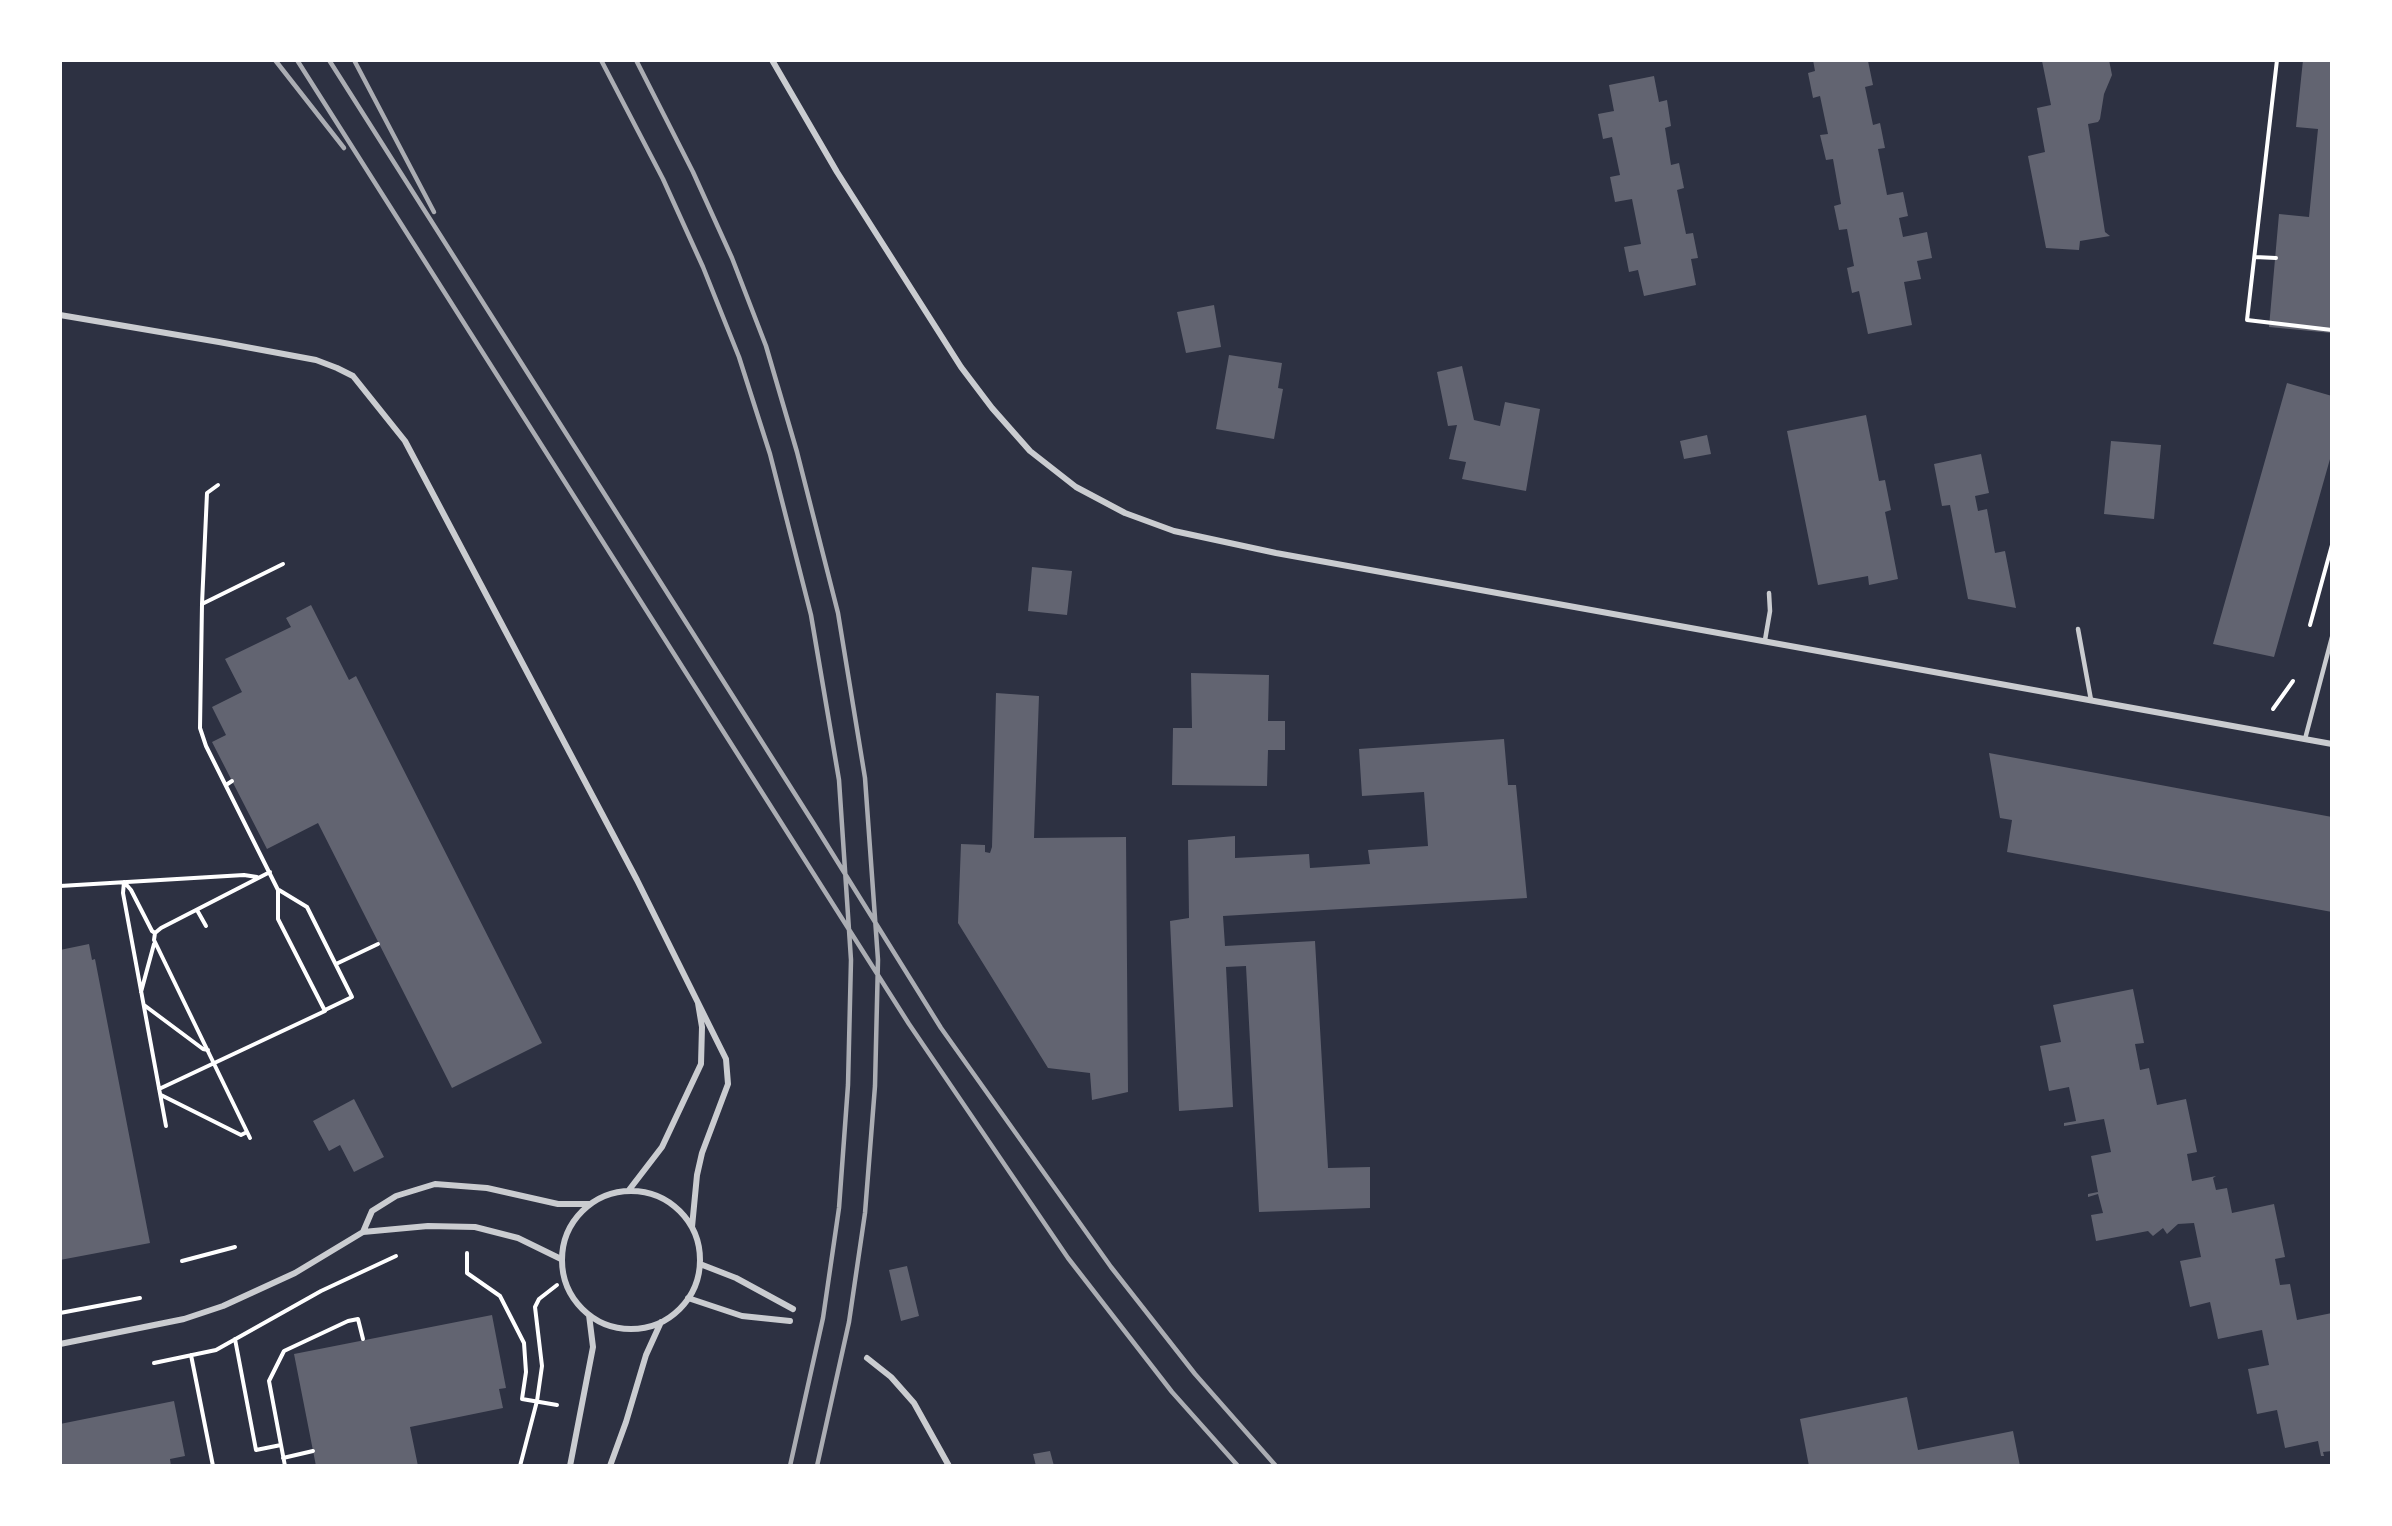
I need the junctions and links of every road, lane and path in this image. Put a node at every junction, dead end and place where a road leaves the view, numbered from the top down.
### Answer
1 (772, 60) edge
2 (2277, 60) edge
3 (2254, 257) junction
4 (2276, 258) dead end
5 (60, 315) edge
6 (2332, 330) edge
7 (218, 485) dead end
8 (283, 564) dead end
9 (1769, 593) dead end
10 (202, 604) junction
11 (2078, 629) dead end
12 (2332, 637) edge
13 (1765, 640) junction
14 (2091, 700) junction
15 (2305, 739) junction
16 (2332, 744) edge
17 (232, 781) dead end
18 (226, 785) junction
19 (270, 872) junction
20 (257, 878) junction
21 (124, 882) junction
22 (60, 886) edge
23 (278, 890) junction
24 (197, 910) junction
25 (206, 926) dead end
26 (155, 933) junction
27 (154, 944) junction
28 (378, 944) dead end
29 (336, 964) junction
30 (141, 992) junction
31 (697, 997) junction
32 (143, 1004) junction
33 (325, 1011) junction
34 (208, 1050) junction
35 (214, 1064) junction
36 (159, 1089) junction
37 (160, 1095) junction
38 (166, 1126) dead end
39 (247, 1132) junction
40 (250, 1138) dead end
41 (628, 1190) junction
42 (589, 1204) junction
43 (692, 1227) junction
44 (363, 1232) junction
45 (235, 1247) dead end
46 (457, 1249) dead end
47 (406, 1251) dead end
48 (561, 1259) junction
49 (182, 1261) dead end
50 (700, 1264) junction
51 (565, 1280) junction
52 (140, 1298) dead end
53 (688, 1298) junction
54 (793, 1310) dead end
55 (60, 1313) edge
56 (589, 1315) junction
57 (790, 1321) dead end
58 (661, 1322) junction
59 (235, 1339) junction
60 (363, 1340) dead end
61 (60, 1344) edge
62 (191, 1355) junction
63 (867, 1358) dead end
64 (154, 1363) dead end
65 (522, 1399) dead end
66 (281, 1445) junction
67 (313, 1451) dead end
68 (284, 1458) junction
69 (213, 1466) edge
70 (285, 1466) edge
71 (520, 1466) edge
72 (570, 1466) edge
73 (610, 1466) edge
74 (949, 1466) edge

1 - 13 street
2 - 3 path
3 - 4 path
3 - 6 path
5 - 31 street
7 - 10 path
8 - 10 path
9 - 13 lane
10 - 18 path
11 - 14 lane
12 - 15 lane
13 - 14 street
14 - 15 street
15 - 16 street
17 - 18 path
18 - 19 path
19 - 20 path
19 - 23 path
20 - 21 path
20 - 24 path
21 - 22 path
21 - 26 path
21 - 30 path
23 - 29 path
23 - 33 path
24 - 25 path
24 - 26 path
26 - 27 path
27 - 30 path
27 - 34 path
28 - 29 path
29 - 33 path
30 - 32 path
31 - 41 street
31 - 43 street
32 - 34 path
32 - 36 path
33 - 35 path
34 - 35 path
35 - 36 path
35 - 39 path
36 - 37 path
37 - 38 path
37 - 39 path
39 - 40 path
41 - 42 street
41 - 43 street
42 - 44 street
42 - 48 street
43 - 50 street
44 - 48 street
44 - 61 street
45 - 49 path
46 - 65 path
47 - 59 path
48 - 51 street
50 - 53 street
50 - 54 street
51 - 56 street
51 - 71 path
52 - 55 path
53 - 57 street
53 - 58 street
56 - 58 street
56 - 72 street
58 - 73 street
59 - 62 path
59 - 66 path
60 - 66 path
62 - 64 path
62 - 69 path
63 - 74 street
66 - 68 path
67 - 68 path
68 - 70 path

